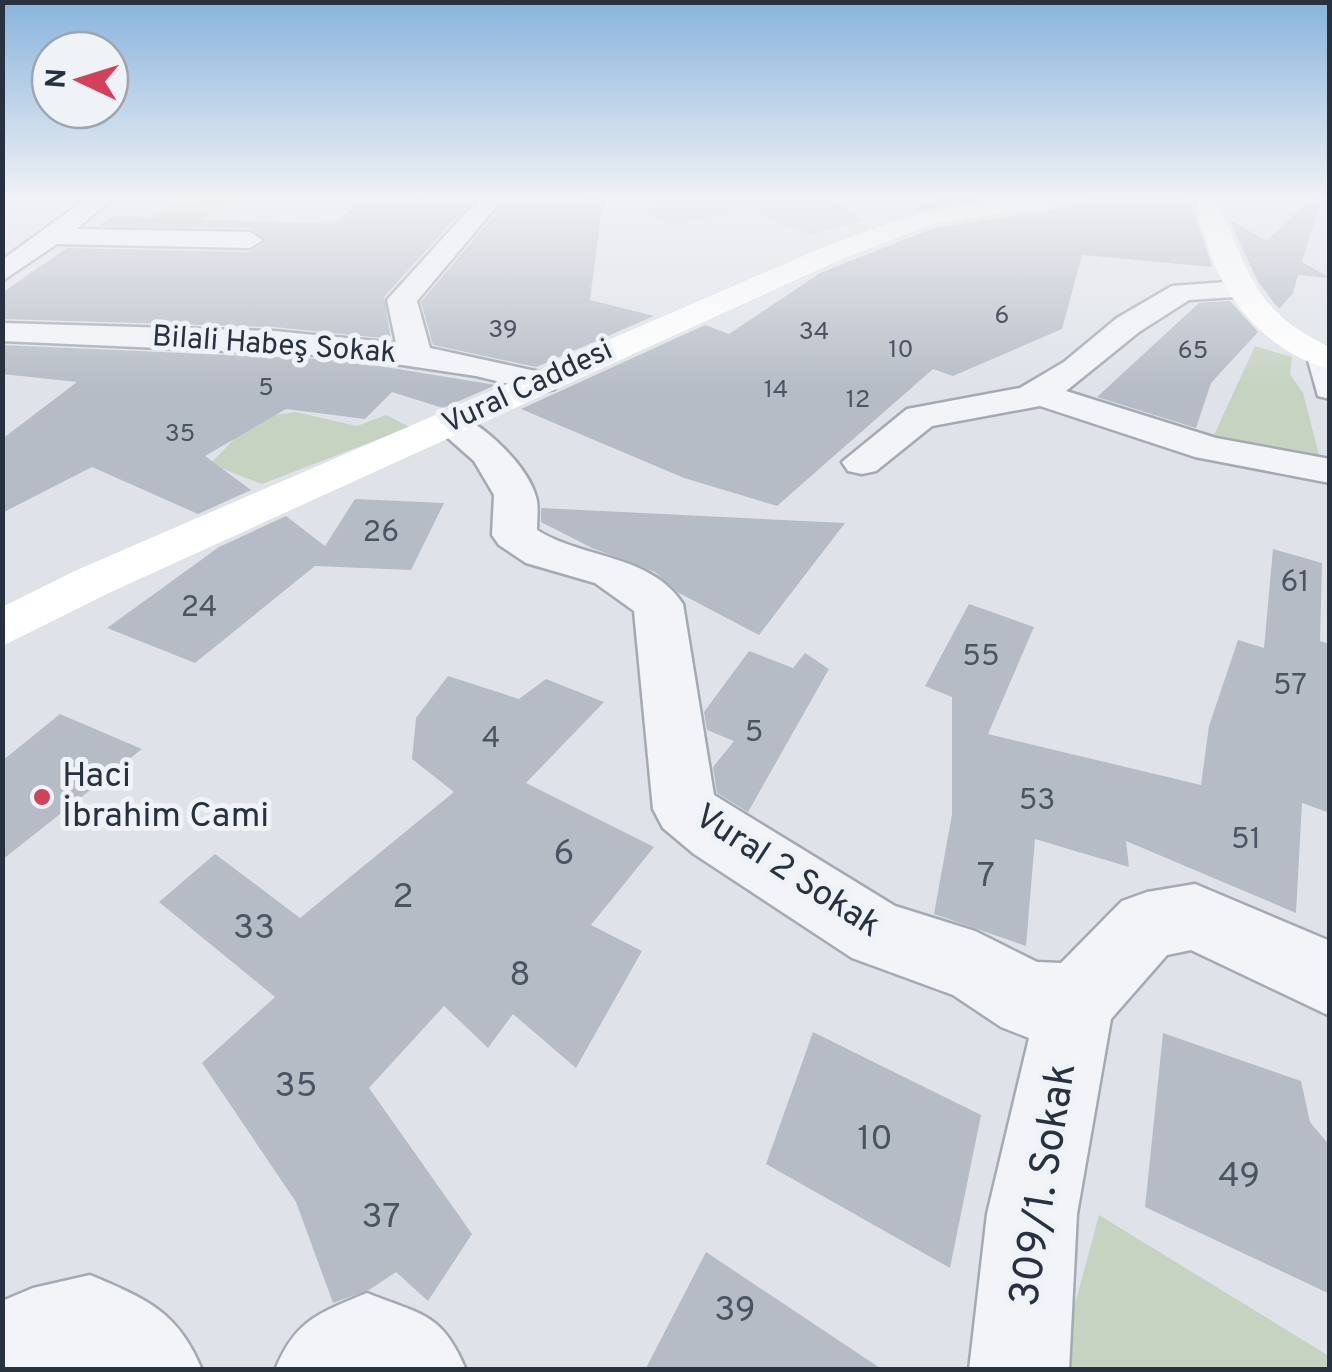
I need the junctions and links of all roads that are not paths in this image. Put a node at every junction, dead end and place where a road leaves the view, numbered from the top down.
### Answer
1 (437, 260) edge
2 (820, 260) edge
3 (1228, 260) edge
4 (1240, 290) junction
5 (2, 332) edge
6 (417, 357) junction
7 (1328, 368) edge
8 (542, 382) junction
9 (1038, 393) junction
10 (450, 424) junction
11 (862, 462) dead end
12 (1330, 470) edge
13 (2, 629) edge
14 (1330, 980) edge
15 (1076, 1002) junction
16 (2, 1356) edge
17 (152, 1370) edge
18 (326, 1370) edge
19 (416, 1370) edge
20 (1019, 1370) edge

1 - 6 street
2 - 8 street, Vural Caddesi
3 - 4 street
4 - 7 street
4 - 9 street
5 - 6 street, Bilali Habeş Sokak
6 - 8 street, Bilali Habeş Sokak
8 - 10 street, Vural Caddesi
9 - 11 street
9 - 12 street
10 - 13 street, Vural Caddesi
10 - 15 street, Vural 2 Sokak
14 - 15 street
15 - 20 street, 309/1. Sokak
16 - 17 street
18 - 19 street

